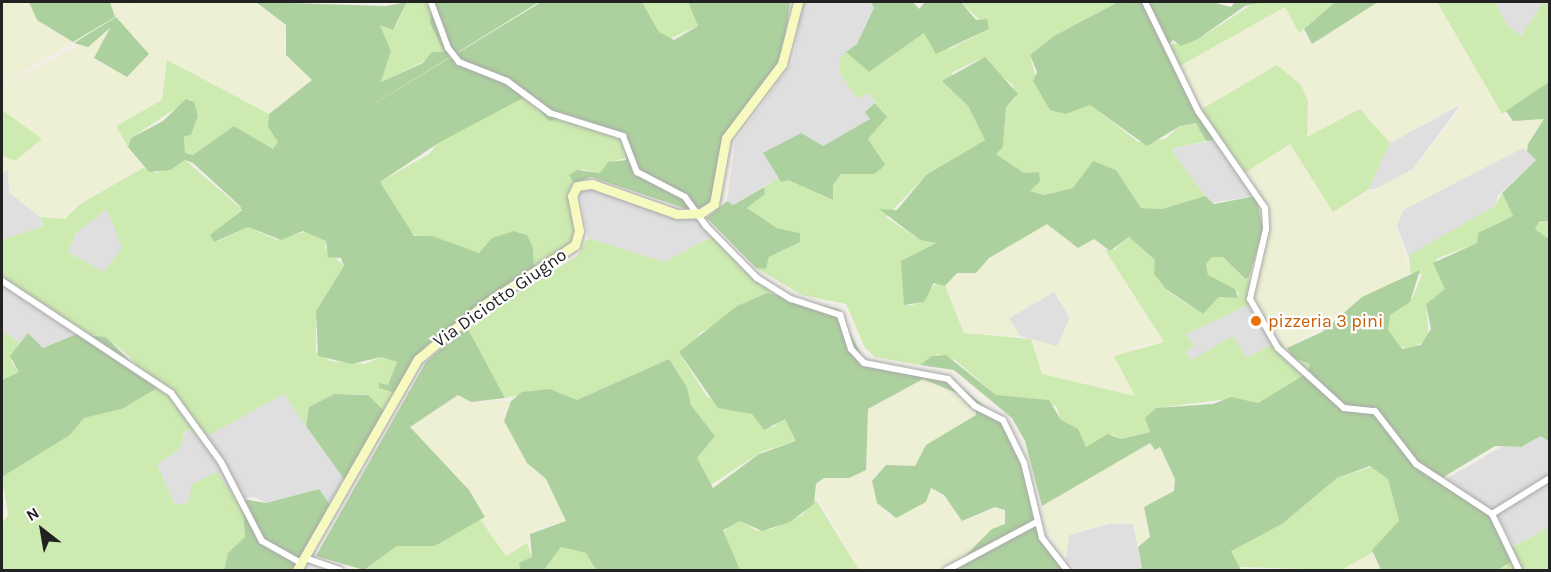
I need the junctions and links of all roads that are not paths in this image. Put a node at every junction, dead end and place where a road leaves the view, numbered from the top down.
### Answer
1 (431, 2) edge
2 (798, 2) edge
3 (1145, 2) edge
4 (701, 213) junction
5 (2, 281) edge
6 (1550, 478) edge
7 (1492, 514) junction
8 (1037, 522) junction
9 (301, 564) edge
10 (340, 570) edge
11 (947, 570) edge
12 (1067, 570) edge
13 (1519, 570) edge

1 - 4 street
2 - 4 main road
3 - 7 street
4 - 8 street
4 - 9 main road, Via Diciotto Giugno
5 - 9 street
6 - 7 street
7 - 13 street
8 - 11 street
8 - 12 street
9 - 10 street

